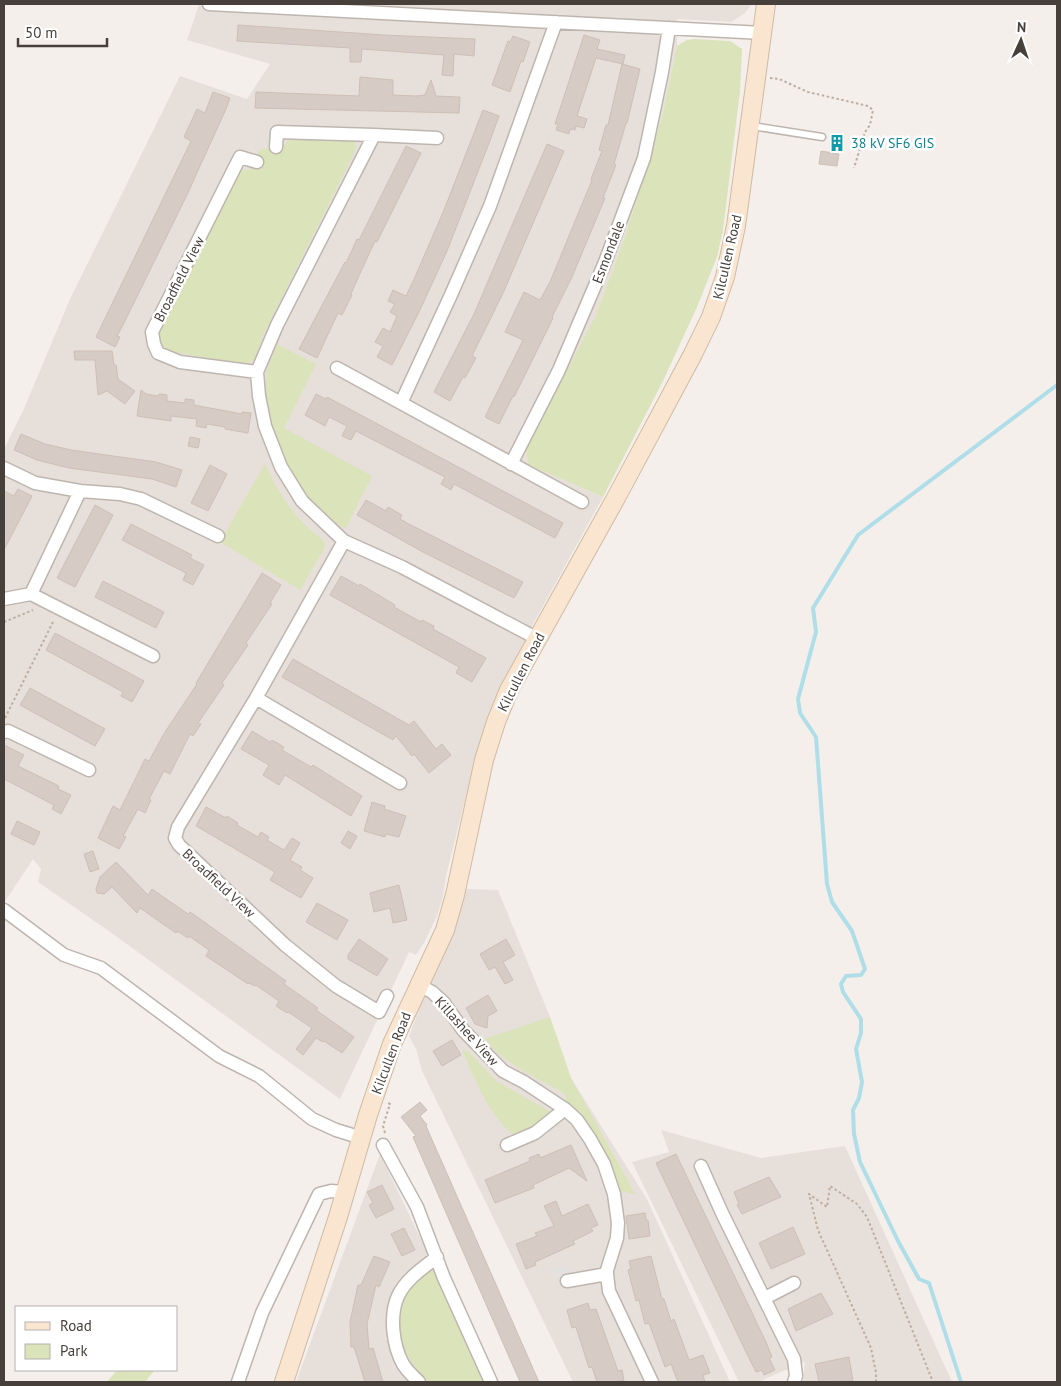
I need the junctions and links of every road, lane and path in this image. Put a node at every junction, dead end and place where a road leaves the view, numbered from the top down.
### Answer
1 (209, 4) edge
2 (766, 4) edge
3 (556, 22) junction
4 (669, 28) junction
5 (763, 33) junction
6 (757, 75) junction
7 (749, 126) junction
8 (374, 135) junction
9 (822, 137) dead end
10 (437, 138) dead end
11 (276, 147) dead end
12 (257, 162) dead end
13 (854, 168) dead end
14 (337, 368) dead end
15 (257, 372) junction
16 (401, 403) junction
17 (511, 464) junction
18 (4, 468) edge
19 (80, 491) junction
20 (582, 502) dead end
21 (218, 536) dead end
22 (344, 541) junction
23 (31, 594) junction
24 (4, 599) edge
25 (36, 608) dead end
26 (60, 609) junction
27 (4, 622) edge
28 (538, 639) junction
29 (153, 656) dead end
30 (256, 698) junction
31 (4, 720) edge
32 (4, 732) edge
33 (89, 770) dead end
34 (400, 783) dead end
35 (4, 910) edge
36 (419, 985) junction
37 (386, 996) dead end
38 (374, 1097) junction
39 (565, 1109) junction
40 (362, 1138) junction
41 (383, 1145) joint
42 (508, 1145) dead end
43 (701, 1166) dead end
44 (345, 1192) junction
45 (437, 1257) junction
46 (607, 1274) junction
47 (567, 1281) dead end
48 (794, 1283) dead end
49 (765, 1298) junction
50 (238, 1382) edge
51 (284, 1382) edge
52 (419, 1382) edge
53 (491, 1382) edge
54 (652, 1382) edge
55 (794, 1382) edge
56 (876, 1382) edge
57 (934, 1382) edge

1 - 3 street
2 - 5 main road, Kilcullen Road
3 - 4 street
3 - 16 street
4 - 5 street
4 - 17 street, Esmondale
5 - 6 main road, Kilcullen Road
6 - 7 main road, Kilcullen Road
6 - 13 path
7 - 9 lane
7 - 28 main road, Kilcullen Road
8 - 10 street
8 - 11 street
8 - 15 street
12 - 15 street, Broadfield View
14 - 16 street
15 - 22 street
16 - 17 street
17 - 20 street
18 - 19 street
19 - 21 street
19 - 23 street
22 - 28 street
22 - 30 street, Broadfield View
23 - 24 street
23 - 26 street
25 - 27 path
26 - 29 street
26 - 31 path
28 - 36 main road, Kilcullen Road
30 - 34 street
30 - 37 street, Broadfield View
32 - 33 street
35 - 40 street
36 - 38 main road, Kilcullen Road
36 - 39 street, Killashee View
38 - 40 main road, Kilcullen Road
38 - 41 path
39 - 42 street
39 - 46 street, Killashee View
40 - 44 main road, Kilcullen Road
41 - 45 street
43 - 49 street
44 - 50 street
44 - 51 main road, Kilcullen Road
45 - 52 street
45 - 53 street
46 - 47 street
46 - 54 street, Killashee View
48 - 49 street
49 - 55 street
56 - 57 path

